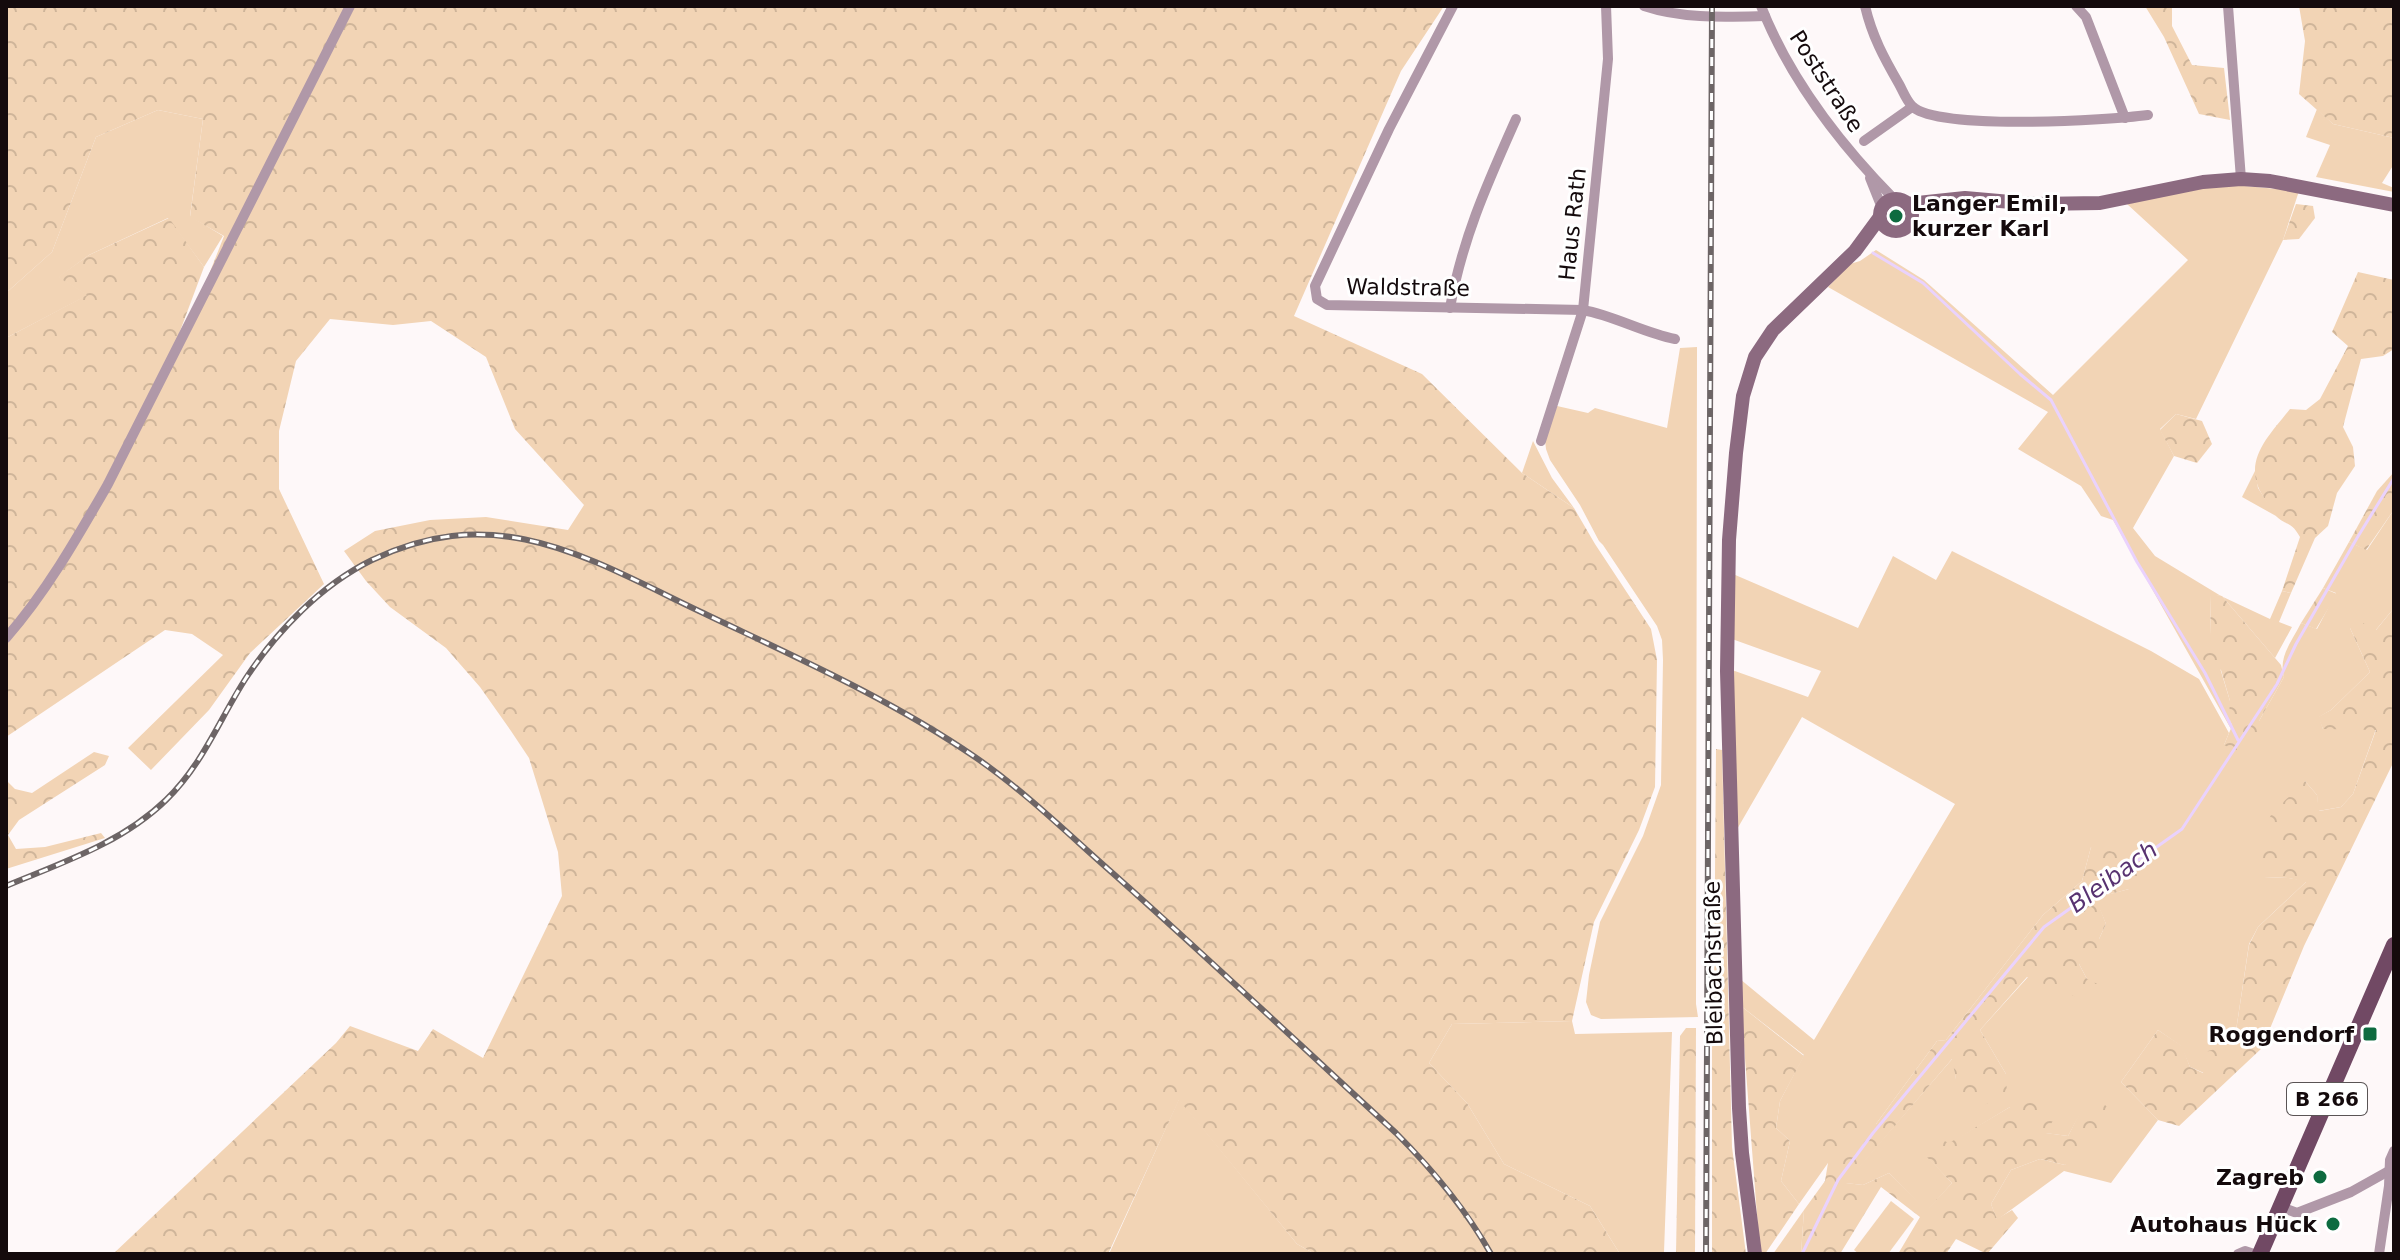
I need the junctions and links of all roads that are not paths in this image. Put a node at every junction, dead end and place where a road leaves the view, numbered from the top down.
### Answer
1 (350, 6) edge
2 (1453, 6) edge
3 (1606, 6) edge
4 (1644, 6) edge
5 (1739, 6) edge
6 (1865, 6) edge
7 (2076, 6) edge
8 (2228, 6) edge
9 (1763, 11) edge
10 (1724, 17) junction
11 (1912, 107) junction
12 (2148, 115) dead end
13 (2125, 118) junction
14 (1516, 119) dead end
15 (1864, 141) dead end
16 (2241, 179) junction
17 (2394, 205) edge
18 (1894, 213) junction
19 (1450, 308) junction
20 (1583, 310) junction
21 (1675, 339) dead end
22 (1541, 441) dead end
23 (6, 638) edge
24 (2394, 945) edge
25 (2394, 1151) edge
26 (2392, 1170) edge
27 (2281, 1207) junction
28 (1755, 1254) edge
29 (2238, 1254) edge
30 (2254, 1254) edge
31 (2260, 1254) edge
32 (2379, 1254) edge

1 - 23 street
2 - 19 street, Waldstraße
3 - 20 street, Haus Rath
4 - 10 street
5 - 10 street
6 - 11 street
7 - 13 street
8 - 16 street
9 - 10 street
9 - 18 street, Poststraße
11 - 13 street
11 - 15 street
12 - 13 street
14 - 19 street
16 - 17 main road
16 - 18 main road
18 - 28 main road, Bleibachstraße
19 - 20 street, Waldstraße
20 - 21 street, Waldstraße
20 - 22 street, Haus Rath
24 - 27 main road, B 266
25 - 26 street
26 - 27 street
26 - 32 street
27 - 31 main road, B 266
29 - 30 street

